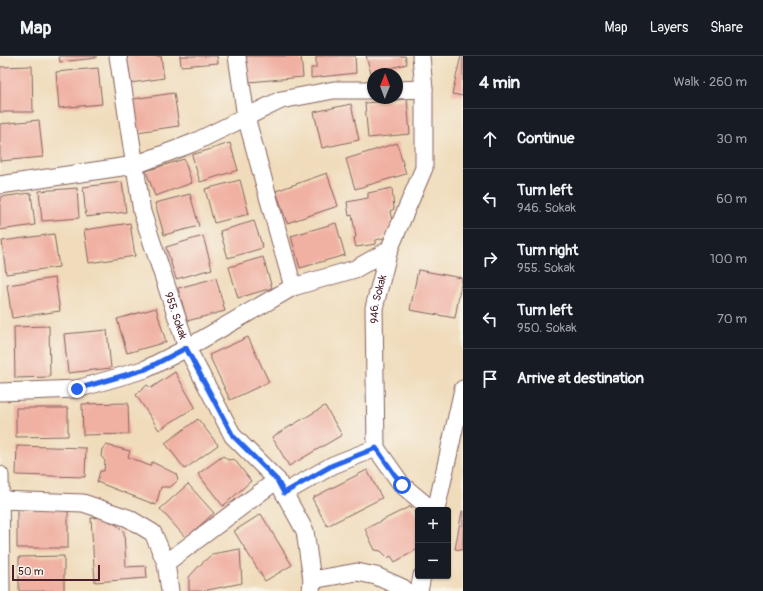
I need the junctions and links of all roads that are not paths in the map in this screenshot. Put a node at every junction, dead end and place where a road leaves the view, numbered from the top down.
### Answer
1 (118, 56) edge
2 (237, 56) edge
3 (420, 56) edge
4 (367, 90) edge
5 (403, 90) edge
6 (424, 90) junction
7 (246, 117) junction
8 (135, 165) junction
9 (0, 185) edge
10 (389, 250) junction
11 (293, 287) junction
12 (186, 348) junction
13 (463, 389) edge
14 (0, 392) edge
15 (376, 448) junction
16 (0, 475) edge
17 (280, 487) junction
18 (0, 500) edge
19 (428, 507) edge
20 (437, 507) edge
21 (166, 563) junction
22 (421, 579) edge
23 (311, 585) edge
24 (1, 591) edge
25 (170, 591) edge
26 (406, 591) edge
27 (419, 591) edge

1 - 8 street, 955. Sokak
2 - 7 street
3 - 6 street, 946. Sokak
4 - 7 street
5 - 6 street
6 - 10 street, 946. Sokak
7 - 8 street
7 - 11 street
8 - 9 street
8 - 12 street, 955. Sokak
10 - 11 street
10 - 15 street, 946. Sokak
11 - 12 street
12 - 14 street
12 - 17 street, 955. Sokak
13 - 20 street
15 - 17 street
15 - 19 street
16 - 18 street
17 - 21 street
17 - 23 street, 955. Sokak
18 - 21 street
18 - 24 street
21 - 25 street
22 - 27 street
23 - 26 street

